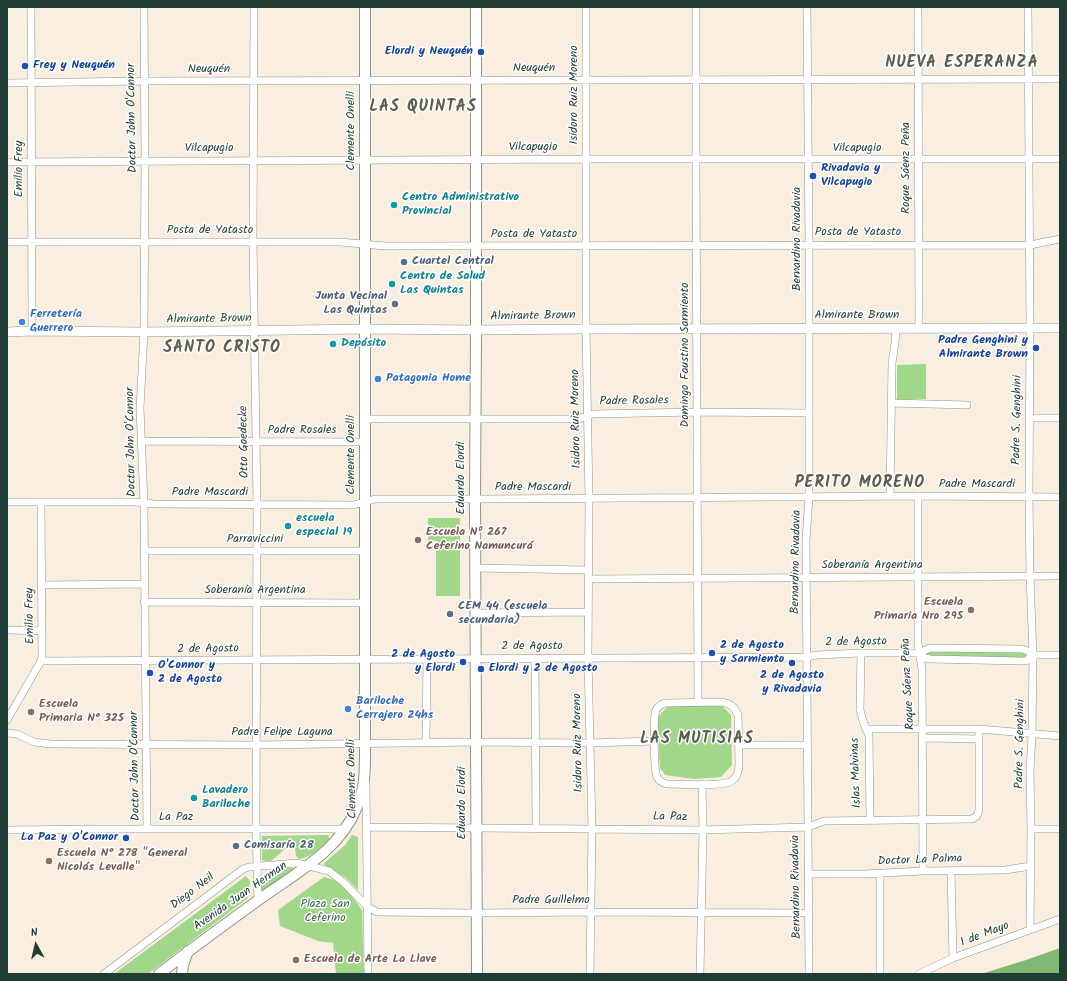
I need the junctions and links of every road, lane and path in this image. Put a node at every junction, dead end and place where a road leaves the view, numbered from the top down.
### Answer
1 (32, 7) edge
2 (144, 7) edge
3 (254, 7) edge
4 (365, 7) edge
5 (476, 7) edge
6 (586, 7) edge
7 (696, 7) edge
8 (807, 7) edge
9 (918, 7) edge
10 (1028, 7) edge
11 (696, 79) junction
12 (1060, 79) edge
13 (365, 80) junction
14 (476, 80) junction
15 (586, 80) junction
16 (808, 80) junction
17 (918, 80) junction
18 (1029, 80) junction
19 (144, 81) junction
20 (254, 81) junction
21 (31, 82) junction
22 (7, 83) edge
23 (586, 159) junction
24 (696, 159) junction
25 (918, 159) junction
26 (1060, 159) edge
27 (254, 160) junction
28 (365, 160) junction
29 (476, 160) junction
30 (808, 160) junction
31 (1029, 160) junction
32 (31, 161) junction
33 (145, 161) junction
34 (7, 162) edge
35 (1060, 239) edge
36 (7, 242) edge
37 (31, 242) junction
38 (144, 242) junction
39 (253, 242) junction
40 (810, 244) junction
41 (919, 244) junction
42 (1030, 244) junction
43 (365, 245) junction
44 (696, 245) junction
45 (477, 246) junction
46 (586, 246) junction
47 (586, 328) junction
48 (697, 328) junction
49 (809, 328) junction
50 (896, 328) junction
51 (1030, 328) junction
52 (1060, 328) edge
53 (365, 329) junction
54 (919, 329) junction
55 (32, 330) junction
56 (476, 330) junction
57 (254, 331) junction
58 (7, 332) edge
59 (144, 332) junction
60 (891, 403) junction
61 (968, 405) dead end
62 (697, 412) junction
63 (809, 413) junction
64 (588, 416) junction
65 (1029, 418) junction
66 (1060, 418) edge
67 (366, 419) junction
68 (475, 419) junction
69 (142, 441) junction
70 (256, 442) junction
71 (366, 442) junction
72 (809, 496) junction
73 (890, 496) junction
74 (918, 496) junction
75 (1029, 496) junction
76 (697, 497) junction
77 (1060, 497) edge
78 (475, 499) junction
79 (589, 499) junction
80 (7, 502) edge
81 (41, 502) junction
82 (366, 502) junction
83 (144, 503) junction
84 (257, 504) junction
85 (144, 551) junction
86 (256, 551) junction
87 (365, 552) junction
88 (475, 568) junction
89 (589, 570) junction
90 (918, 576) junction
91 (1030, 576) junction
92 (1060, 576) edge
93 (807, 577) junction
94 (697, 578) junction
95 (589, 579) junction
96 (144, 584) junction
97 (42, 585) junction
98 (144, 602) junction
99 (256, 602) junction
100 (365, 602) junction
101 (588, 612) junction
102 (475, 613) junction
103 (9, 630) dead end
104 (42, 631) junction
105 (861, 653) junction
106 (919, 653) junction
107 (1033, 654) junction
108 (1060, 655) edge
109 (698, 657) junction
110 (807, 657) junction
111 (427, 658) junction
112 (535, 658) junction
113 (588, 658) junction
114 (365, 659) junction
115 (475, 659) junction
116 (256, 660) junction
117 (41, 661) junction
118 (146, 662) junction
119 (698, 702) junction
120 (7, 720) edge
121 (922, 728) junction
122 (866, 729) junction
123 (979, 729) junction
124 (7, 732) edge
125 (1032, 735) junction
126 (1060, 736) edge
127 (922, 738) junction
128 (979, 739) junction
129 (655, 741) junction
130 (476, 742) junction
131 (535, 742) junction
132 (426, 743) junction
133 (590, 743) junction
134 (147, 744) junction
135 (365, 744) junction
136 (256, 745) junction
137 (739, 745) junction
138 (807, 745) junction
139 (365, 774) junction
140 (702, 784) junction
141 (870, 820) junction
142 (923, 820) junction
143 (367, 827) junction
144 (808, 827) junction
145 (476, 828) junction
146 (536, 828) junction
147 (592, 828) junction
148 (147, 829) junction
149 (256, 829) junction
150 (344, 829) junction
151 (1060, 829) edge
152 (7, 830) edge
153 (703, 830) junction
154 (1031, 830) junction
155 (309, 865) junction
156 (258, 866) junction
157 (1031, 866) junction
158 (923, 871) junction
159 (951, 871) junction
160 (809, 874) junction
161 (880, 874) junction
162 (258, 900) junction
163 (368, 907) junction
164 (591, 912) junction
165 (476, 913) junction
166 (702, 913) junction
167 (808, 913) junction
168 (1060, 920) edge
169 (1030, 929) junction
170 (188, 951) junction
171 (954, 958) junction
172 (104, 974) edge
173 (159, 974) edge
174 (182, 974) edge
175 (368, 974) edge
176 (477, 974) edge
177 (590, 974) edge
178 (700, 974) edge
179 (809, 974) edge
180 (880, 974) edge
181 (919, 974) edge

1 - 21 street, Emilio Frey
2 - 19 street, Doctor John O'Connor
3 - 20 street, Otto Goedecke
4 - 13 main road, Clemente Onelli
5 - 14 main road, Eduardo Elordi
6 - 15 street, Isidoro Ruiz Moreno
7 - 11 street, Domingo Faustino Sarmiento
8 - 16 street, Bernardino Rivadavia
9 - 17 street, Roque Sáenz Peña
10 - 18 street, Padre S. Genghini
11 - 15 street, Neuquén
11 - 16 street, Neuquén
11 - 24 street, Domingo Faustino Sarmiento
12 - 18 street, Neuquén
13 - 14 street, Neuquén
13 - 20 street, Neuquén
13 - 28 main road, Clemente Onelli
14 - 15 street, Neuquén
14 - 29 main road, Eduardo Elordi
15 - 23 street, Isidoro Ruiz Moreno
16 - 17 street, Neuquén
16 - 30 street, Bernardino Rivadavia
17 - 18 street, Neuquén
17 - 25 street, Roque Sáenz Peña
18 - 31 street, Padre S. Genghini
19 - 20 street, Neuquén
19 - 21 street, Neuquén
19 - 33 street, Doctor John O'Connor
20 - 27 street, Otto Goedecke
21 - 22 street, Neuquén
21 - 32 street, Emilio Frey
23 - 24 street, Vilcapugio
23 - 29 street, Vilcapugio
23 - 46 street, Isidoro Ruiz Moreno
24 - 30 street, Vilcapugio
24 - 44 street, Domingo Faustino Sarmiento
25 - 30 street, Vilcapugio
25 - 31 street, Vilcapugio
25 - 41 street, Roque Sáenz Peña
26 - 31 street, Vilcapugio
27 - 28 street, Vilcapugio
27 - 33 street, Vilcapugio
27 - 39 street, Otto Goedecke
28 - 29 street, Vilcapugio
28 - 43 main road, Clemente Onelli
29 - 45 main road, Eduardo Elordi
30 - 40 street, Bernardino Rivadavia
31 - 42 street, Padre S. Genghini
32 - 33 street, Vilcapugio
32 - 34 street, Vilcapugio
32 - 37 street, Emilio Frey
33 - 38 street, Doctor John O'Connor
35 - 42 street, Posta de Yatasto
36 - 37 street, Posta de Yatasto
37 - 38 street, Posta de Yatasto
37 - 55 street, Emilio Frey
38 - 39 street, Posta de Yatasto
38 - 59 street, Doctor John O'Connor
39 - 43 street, Posta de Yatasto
39 - 57 street, Otto Goedecke
40 - 41 street, Posta de Yatasto
40 - 44 street, Posta de Yatasto
40 - 49 street, Bernardino Rivadavia
41 - 42 street, Posta de Yatasto
41 - 54 street, Roque Sáenz Peña
42 - 51 street, Padre S. Genghini
43 - 45 street, Posta de Yatasto
43 - 53 main road, Clemente Onelli
44 - 46 street, Posta de Yatasto
44 - 48 street, Domingo Faustino Sarmiento
45 - 46 street, Posta de Yatasto
45 - 56 main road, Eduardo Elordi
46 - 47 street, Isidoro Ruiz Moreno
47 - 48 street, Almirante Brown
47 - 56 street, Almirante Brown
47 - 64 street, Isidoro Ruiz Moreno
48 - 49 street, Almirante Brown
48 - 62 street, Domingo Faustino Sarmiento
49 - 50 street, Almirante Brown
49 - 63 street, Bernardino Rivadavia
50 - 54 street, Almirante Brown
50 - 60 street
51 - 52 street, Almirante Brown
51 - 54 street, Almirante Brown
51 - 65 street, Padre S. Genghini
53 - 56 street, Almirante Brown
53 - 57 street, Almirante Brown
53 - 67 main road, Clemente Onelli
55 - 58 street, Almirante Brown
55 - 59 street, Almirante Brown
56 - 68 main road, Eduardo Elordi
57 - 59 street, Almirante Brown
57 - 70 street, Otto Goedecke
59 - 69 street, Doctor John O'Connor
60 - 61 street
60 - 73 street
62 - 63 street, Padre Rosales
62 - 64 street, Padre Rosales
62 - 76 street, Domingo Faustino Sarmiento
63 - 72 street, Bernardino Rivadavia
64 - 68 street, Padre Rosales
64 - 79 street, Isidoro Ruiz Moreno
65 - 66 street
65 - 75 street, Padre S. Genghini
67 - 68 street, Padre Rosales
67 - 71 main road, Clemente Onelli
68 - 78 main road, Eduardo Elordi
69 - 70 street, Padre Rosales
69 - 83 street, Doctor John O'Connor
70 - 71 street, Padre Rosales
70 - 84 street, Otto Goedecke
71 - 82 main road, Clemente Onelli
72 - 73 street, Padre Mascardi
72 - 76 street, Padre Mascardi
72 - 93 street, Bernardino Rivadavia
73 - 74 street, Padre Mascardi
74 - 75 street, Padre Mascardi
74 - 90 street, Roque Sáenz Peña
75 - 77 street, Padre Mascardi
75 - 91 street, Padre S. Genghini
76 - 79 street, Padre Mascardi
76 - 94 street, Domingo Faustino Sarmiento
78 - 79 street, Padre Mascardi
78 - 82 street, Padre Mascardi
78 - 88 main road, Eduardo Elordi
79 - 89 street, Isidoro Ruiz Moreno
80 - 81 street, Padre Mascardi
81 - 83 street, Padre Mascardi
81 - 97 street, Emilio Frey
82 - 84 street, Padre Mascardi
82 - 87 main road, Clemente Onelli
83 - 84 street, Padre Mascardi
83 - 85 street, Doctor John O'Connor
84 - 86 street, Otto Goedecke
85 - 86 street, Parraviccini
85 - 96 street, Doctor John O'Connor
86 - 87 street, Parraviccini
86 - 99 street, Otto Goedecke
87 - 100 main road, Clemente Onelli
88 - 89 street
88 - 102 main road, Eduardo Elordi
89 - 95 street, Isidoro Ruiz Moreno
90 - 91 street, Soberanía Argentina
90 - 93 street, Soberanía Argentina
90 - 106 street, Roque Sáenz Peña
91 - 92 street, Soberanía Argentina
91 - 107 street, Padre S. Genghini
93 - 94 street, Soberanía Argentina
93 - 110 street, Bernardino Rivadavia
94 - 95 street, Soberanía Argentina
94 - 109 street, Domingo Faustino Sarmiento
95 - 101 street, Isidoro Ruiz Moreno
96 - 97 street
96 - 98 street, Doctor John O'Connor
97 - 104 street, Emilio Frey
98 - 99 street, Soberanía Argentina
98 - 118 street, Doctor John O'Connor
99 - 100 street, Soberanía Argentina
99 - 116 street, Otto Goedecke
100 - 114 main road, Clemente Onelli
101 - 102 street
101 - 113 street, Isidoro Ruiz Moreno
102 - 115 main road, Eduardo Elordi
103 - 104 street
104 - 117 street, Emilio Frey
105 - 106 street, 2 de Agosto
105 - 110 street, 2 de Agosto
105 - 122 street, Islas Malvinas
106 - 107 street, 2 de Agosto
106 - 107 street, 2 de Agosto
106 - 121 street, Roque Sáenz Peña
107 - 108 street, 2 de Agosto
107 - 125 street, Padre S. Genghini
109 - 110 street, 2 de Agosto
109 - 113 street, 2 de Agosto
109 - 119 street, Domingo Faustino Sarmiento
110 - 138 street, Bernardino Rivadavia
111 - 114 street, 2 de Agosto
111 - 115 street, 2 de Agosto
111 - 132 street
112 - 113 street, 2 de Agosto
112 - 115 street, 2 de Agosto
112 - 131 street
113 - 133 street, Isidoro Ruiz Moreno
114 - 116 street, 2 de Agosto
114 - 135 main road, Clemente Onelli
115 - 130 main road, Eduardo Elordi
116 - 118 street, 2 de Agosto
116 - 136 street, Otto Goedecke
117 - 118 street, 2 de Agosto
117 - 120 street, Emilio Frey
118 - 134 street, Doctor John O'Connor
119 - 129 street
119 - 137 street
121 - 122 street
121 - 123 street
121 - 127 street, Roque Sáenz Peña
122 - 141 street, Islas Malvinas
123 - 125 street
123 - 128 street
124 - 134 street, Padre Felipe Laguna
125 - 126 street
125 - 154 street, Padre S. Genghini
127 - 128 street
127 - 142 street, Roque Sáenz Peña
128 - 142 street, La Paz
129 - 133 street, Padre Felipe Laguna
129 - 140 street
130 - 131 street, Padre Felipe Laguna
130 - 132 street, Padre Felipe Laguna
130 - 145 main road, Eduardo Elordi
131 - 133 street, Padre Felipe Laguna
131 - 146 street
132 - 135 street, Padre Felipe Laguna
133 - 147 street, Isidoro Ruiz Moreno
134 - 136 street, Padre Felipe Laguna
134 - 148 street, Doctor John O'Connor
135 - 136 street, Padre Felipe Laguna
135 - 139 main road, Clemente Onelli
136 - 149 street, Otto Goedecke
137 - 138 street
137 - 140 street
138 - 144 street, Bernardino Rivadavia
139 - 143 street, Clemente Onelli
139 - 150 main road, Avenida Juan Herman
140 - 153 street
141 - 142 street, La Paz
141 - 144 street, La Paz
142 - 158 street, Roque Sáenz Peña
143 - 145 street, La Paz
143 - 163 street, Clemente Onelli
144 - 153 street, La Paz
144 - 160 street, Bernardino Rivadavia
145 - 146 street, La Paz
145 - 165 main road, Eduardo Elordi
146 - 147 street, La Paz
147 - 153 street, La Paz
147 - 164 street, Isidoro Ruiz Moreno
148 - 149 street, La Paz
148 - 152 street, La Paz
149 - 150 street, La Paz
149 - 156 street, Otto Goedecke
150 - 155 main road, Avenida Juan Herman
151 - 154 street
153 - 166 street
154 - 157 street, Padre S. Genghini
155 - 156 street, Diego Neil
155 - 162 main road, Avenida Juan Herman
155 - 163 street, Padre Guillelmo
156 - 162 street, Otto Goedecke
156 - 172 street, Diego Neil
157 - 159 street, Doctor La Palma
157 - 169 street, Padre S. Genghini
158 - 159 street, Doctor La Palma
158 - 161 street, Doctor La Palma
159 - 171 street
160 - 161 street, Doctor La Palma
160 - 167 street, Bernardino Rivadavia
161 - 180 street
162 - 170 main road, Avenida Juan Herman
163 - 165 street, Padre Guillelmo
163 - 175 street, Clemente Onelli
164 - 165 street, Padre Guillelmo
164 - 166 street, Padre Guillelmo
164 - 177 street, Isidoro Ruiz Moreno
165 - 176 main road, Eduardo Elordi
166 - 167 street, Padre Guillelmo
166 - 178 street
167 - 179 street, Bernardino Rivadavia
168 - 169 street, 1 de Mayo
169 - 171 street, 1 de Mayo
170 - 173 main road, Avenida Juan Herman
170 - 174 main road
171 - 181 street, 1 de Mayo

